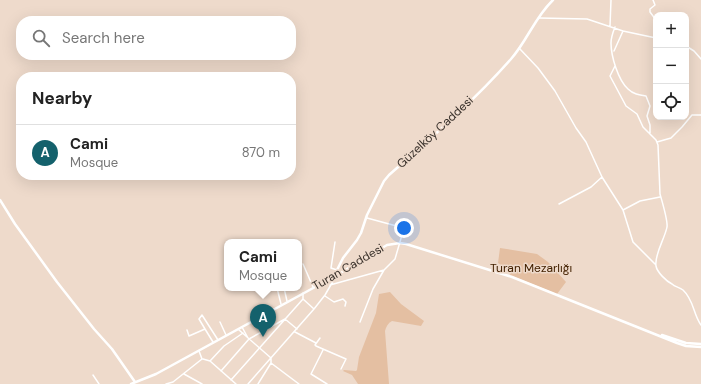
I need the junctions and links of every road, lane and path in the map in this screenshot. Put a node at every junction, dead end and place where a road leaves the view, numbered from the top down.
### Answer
1 (553, 0) edge
2 (611, 0) edge
3 (653, 0) edge
4 (653, 16) edge
5 (538, 18) junction
6 (610, 26) junction
7 (615, 27) junction
8 (623, 31) junction
9 (653, 37) edge
10 (519, 48) junction
11 (689, 48) edge
12 (613, 52) junction
13 (701, 59) edge
14 (615, 66) junction
15 (701, 115) edge
16 (650, 134) junction
17 (657, 142) junction
18 (602, 177) junction
19 (661, 197) junction
20 (0, 200) edge
21 (559, 204) dead end
22 (623, 210) junction
23 (366, 218) junction
24 (335, 242) dead end
25 (400, 243) junction
26 (303, 264) dead end
27 (656, 264) junction
28 (337, 270) junction
29 (384, 270) junction
30 (335, 275) junction
31 (330, 285) junction
32 (313, 287) junction
33 (278, 291) edge
34 (285, 291) edge
35 (303, 293) junction
36 (325, 295) junction
37 (303, 299) junction
38 (287, 301) junction
39 (281, 304) junction
40 (346, 306) dead end
41 (314, 310) junction
42 (285, 319) junction
43 (220, 322) dead end
44 (360, 322) dead end
45 (701, 325) edge
46 (242, 326) junction
47 (238, 328) junction
48 (205, 329) junction
49 (297, 329) junction
50 (187, 330) dead end
51 (295, 332) junction
52 (243, 334) junction
53 (226, 335) junction
54 (320, 338) dead end
55 (249, 339) junction
56 (218, 340) junction
57 (213, 342) junction
58 (316, 343) junction
59 (701, 346) edge
60 (260, 348) junction
61 (199, 350) junction
62 (323, 350) junction
63 (271, 358) junction
64 (202, 359) junction
65 (210, 361) junction
66 (270, 363) junction
67 (341, 369) dead end
68 (221, 371) junction
69 (184, 374) junction
70 (93, 375) dead end
71 (232, 380) junction
72 (173, 382) junction
73 (134, 383) edge
74 (99, 384) edge
75 (166, 384) edge
76 (176, 384) edge
77 (202, 384) edge
78 (236, 384) edge
79 (248, 384) edge
80 (258, 384) edge
81 (298, 384) edge
82 (327, 384) edge

1 - 5 street, Güzelköy Caddesi
2 - 6 street
3 - 4 street
5 - 6 street
5 - 10 street, Güzelköy Caddesi
6 - 7 street
7 - 8 street
7 - 12 street
8 - 9 street
8 - 12 street
10 - 18 street
10 - 23 street, Güzelköy Caddesi
11 - 13 street
12 - 14 street
14 - 16 street
14 - 16 street
15 - 17 street
16 - 17 street
17 - 19 street
18 - 21 street
18 - 22 street
19 - 22 street
19 - 27 street
20 - 73 street
22 - 27 street
23 - 25 street
23 - 28 street, Güzelköy Caddesi
24 - 28 street
25 - 29 street
25 - 30 street, Turan Caddesi
25 - 59 street, Turan Caddesi
26 - 32 street
27 - 45 street
28 - 30 street, Güzelköy Caddesi
29 - 31 street
29 - 44 street
30 - 31 street
30 - 32 street, Turan Caddesi
31 - 36 street
32 - 35 street, Turan Caddesi
33 - 39 street
34 - 38 street
35 - 37 street
35 - 38 street, Turan Caddesi
36 - 40 street
36 - 41 street
37 - 41 street
37 - 42 street
38 - 39 street, Turan Caddesi
39 - 46 street, Turan Caddesi
41 - 49 street
42 - 49 street
42 - 55 street
42 - 60 street
43 - 53 street
46 - 47 street, Turan Caddesi
46 - 55 street
47 - 52 street
47 - 53 street, Turan Caddesi
48 - 50 street
48 - 56 street
48 - 57 street
49 - 51 street
51 - 58 street
51 - 63 street
52 - 55 street
52 - 65 street
53 - 56 street, Turan Caddesi
54 - 58 street
55 - 60 street
55 - 68 street
56 - 57 street, Turan Caddesi
57 - 61 street, Turan Caddesi
58 - 62 street
60 - 63 street
60 - 71 street
61 - 64 street
61 - 73 street, Turan Caddesi
62 - 67 street
62 - 82 street
63 - 66 street
63 - 79 street
64 - 65 street
64 - 69 street
65 - 68 street
66 - 80 street
66 - 81 street
68 - 71 street
69 - 72 street
69 - 77 street
70 - 74 street
71 - 78 street
72 - 75 street
72 - 76 street

